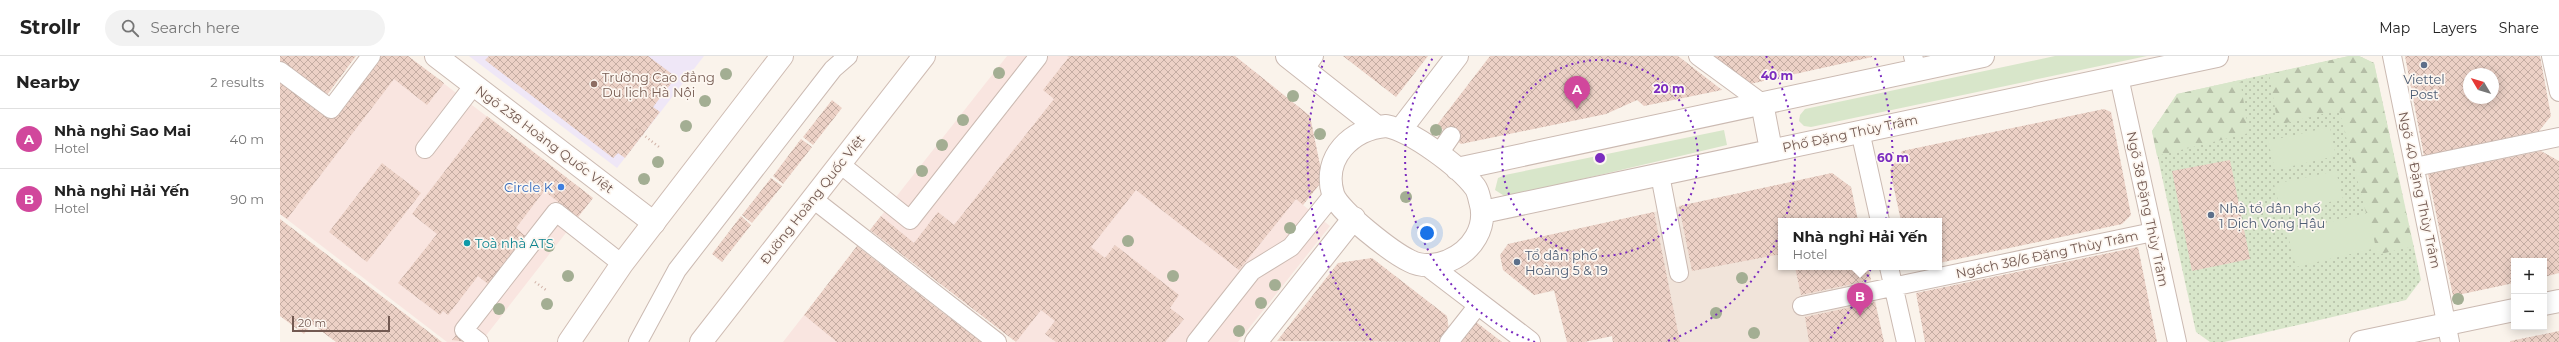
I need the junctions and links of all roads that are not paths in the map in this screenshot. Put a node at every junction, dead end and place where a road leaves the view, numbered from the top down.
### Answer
1 (371, 56) edge
2 (436, 56) edge
3 (782, 56) edge
4 (848, 56) edge
5 (924, 56) edge
6 (1287, 56) edge
7 (1458, 56) edge
8 (1698, 56) edge
9 (1983, 56) edge
10 (2217, 56) edge
11 (2392, 56) edge
12 (2551, 56) edge
13 (1038, 57) dead end
14 (1309, 63) edge
15 (1915, 63) edge
16 (280, 71) edge
17 (2119, 77) junction
18 (474, 85) junction
19 (2559, 92) edge
20 (1762, 103) junction
21 (1377, 127) junction
22 (1401, 129) junction
23 (1860, 131) junction
24 (1451, 136) dead end
25 (2559, 137) edge
26 (425, 149) dead end
27 (1771, 150) junction
28 (1438, 155) junction
29 (840, 164) junction
30 (2415, 167) junction
31 (1457, 169) junction
32 (1660, 175) junction
33 (1333, 195) junction
34 (813, 199) junction
35 (1483, 212) junction
36 (1354, 218) junction
37 (1879, 218) edge
38 (654, 222) junction
39 (2153, 232) junction
40 (622, 264) junction
41 (1428, 265) junction
42 (1890, 270) edge
43 (1679, 274) dead end
44 (1893, 286) junction
45 (2559, 301) edge
46 (2547, 303) edge
47 (1479, 304) junction
48 (1802, 306) dead end
49 (2511, 311) edge
50 (2449, 333) edge
51 (479, 342) edge
52 (569, 342) edge
53 (638, 342) edge
54 (701, 342) edge
55 (997, 342) edge
56 (1196, 342) edge
57 (1256, 342) edge
58 (1449, 342) edge
59 (1529, 342) edge
60 (1906, 342) edge
61 (2177, 342) edge
62 (2361, 342) edge

1 - 16 lane
2 - 18 street, Ngõ 238 Hoàng Quốc Việt
3 - 38 street
4 - 53 lane
5 - 29 street, Đường Hoàng Quốc Việt
6 - 14 street
7 - 22 street
8 - 20 lane
9 - 15 street
10 - 17 street, Phố Đặng Thùy Trâm
11 - 30 lane, Ngõ 40 Đặng Thùy Trâm
12 - 19 lane
13 - 29 lane
14 - 21 street
15 - 20 street
17 - 23 street, Phố Đặng Thùy Trâm
17 - 39 lane, Ngõ 38 Đặng Thùy Trâm
18 - 26 lane
18 - 38 street, Ngõ 238 Hoàng Quốc Việt
20 - 27 street
20 - 31 street
21 - 22 street
21 - 33 street
22 - 28 street
23 - 27 street, Phố Đặng Thùy Trâm
23 - 37 lane
24 - 28 lane
25 - 30 lane
27 - 32 street, Phố Đặng Thùy Trâm
28 - 31 street
29 - 34 street, Đường Hoàng Quốc Việt
30 - 50 lane, Ngõ 40 Đặng Thùy Trâm
31 - 35 street
32 - 35 street, Phố Đặng Thùy Trâm
32 - 43 lane
33 - 36 street
33 - 56 lane
34 - 54 street, Đường Hoàng Quốc Việt
34 - 55 lane
35 - 41 street
36 - 41 street
36 - 57 street
38 - 40 street
39 - 44 lane, Ngách 38/6 Đặng Thùy Trâm
39 - 61 lane, Ngõ 38 Đặng Thùy Trâm
40 - 51 lane
40 - 52 street
41 - 47 street
42 - 44 lane
44 - 48 lane, Ngách 38/6 Đặng Thùy Trâm
44 - 60 lane
45 - 46 street
47 - 58 lane
47 - 59 street
49 - 50 street
50 - 62 street

